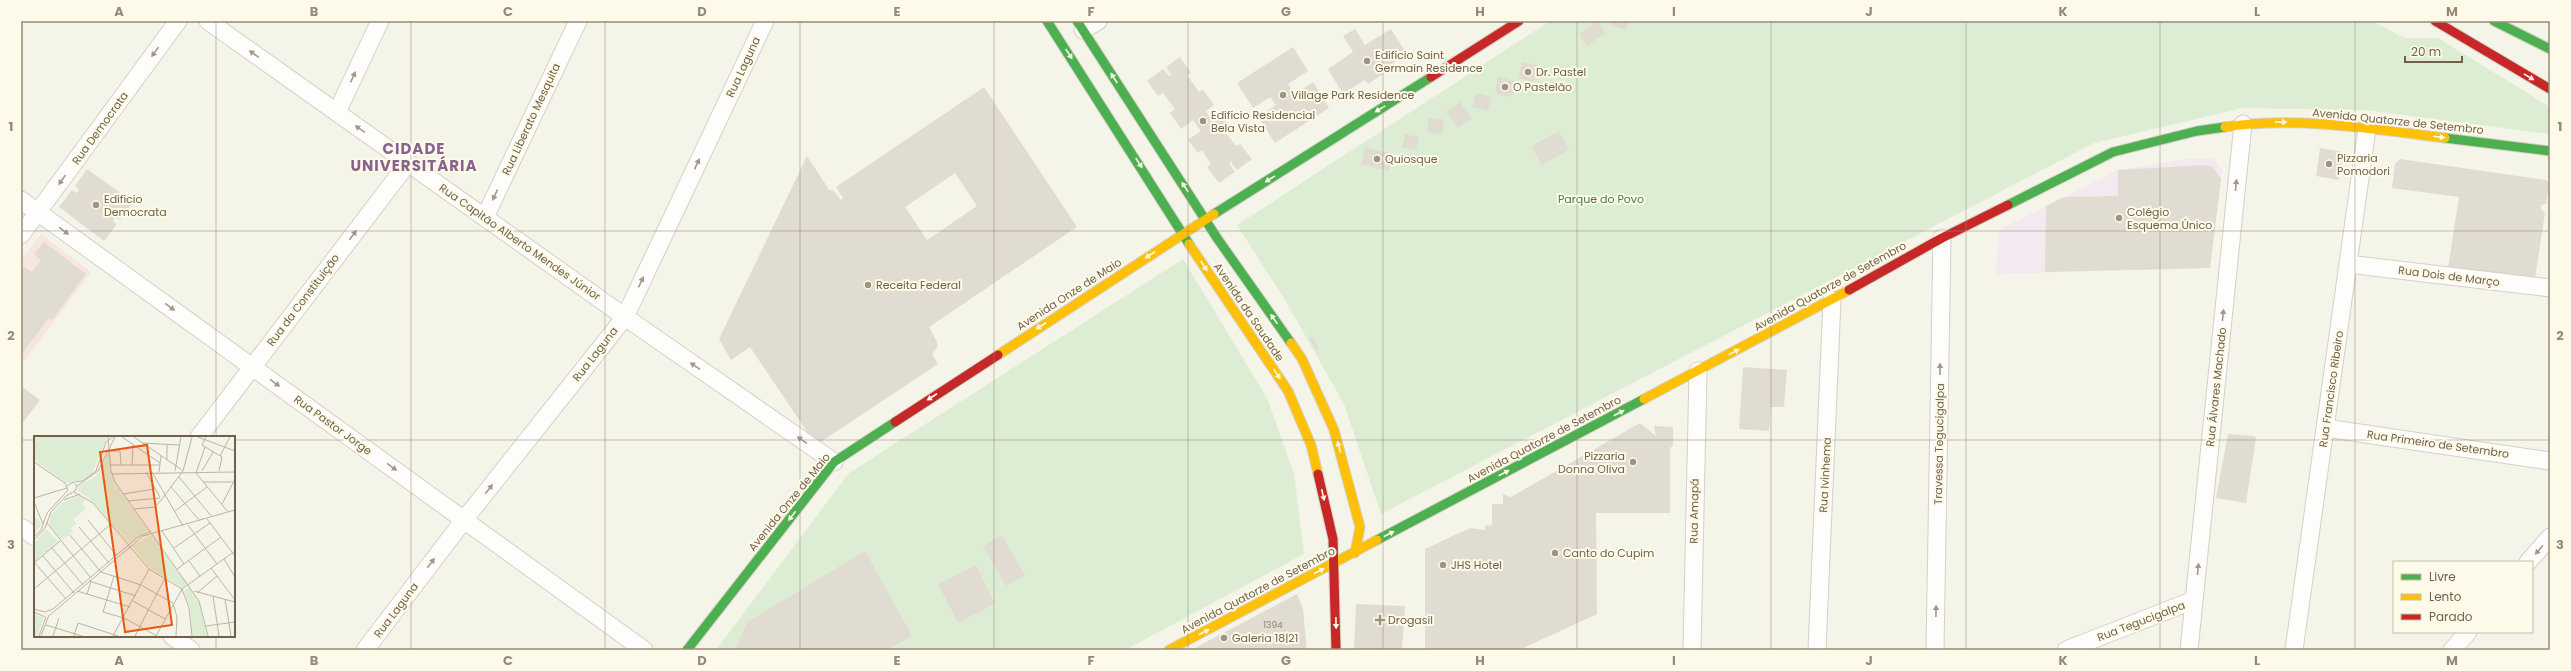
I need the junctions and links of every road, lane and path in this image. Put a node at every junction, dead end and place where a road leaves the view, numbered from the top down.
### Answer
1 (178, 21) edge
2 (208, 21) edge
3 (380, 21) edge
4 (578, 21) edge
5 (765, 21) edge
6 (1048, 21) edge
7 (1098, 21) edge
8 (1519, 21) edge
9 (2435, 21) edge
10 (2494, 21) edge
11 (1080, 26) edge
12 (2550, 49) edge
13 (2550, 89) edge
14 (337, 112) junction
15 (2242, 124) junction
16 (2367, 128) junction
17 (2550, 151) edge
18 (408, 163) junction
19 (21, 200) edge
20 (38, 212) junction
21 (485, 217) junction
22 (1206, 219) junction
23 (1183, 234) junction
24 (21, 235) edge
25 (1942, 238) junction
26 (2348, 264) junction
27 (2550, 288) edge
28 (1832, 300) junction
29 (625, 317) junction
30 (252, 366) junction
31 (1698, 371) junction
32 (2325, 428) junction
33 (200, 436) edge
34 (2550, 460) edge
35 (834, 462) junction
36 (464, 520) junction
37 (21, 527) edge
38 (34, 536) edge
39 (2550, 537) edge
40 (1355, 553) junction
41 (2529, 561) edge
42 (1334, 564) junction
43 (2194, 600) junction
44 (2467, 633) edge
45 (173, 637) edge
46 (191, 650) edge
47 (365, 650) edge
48 (644, 650) edge
49 (687, 650) edge
50 (1169, 650) edge
51 (1336, 650) edge
52 (1692, 650) edge
53 (1817, 650) edge
54 (1935, 650) edge
55 (2066, 650) edge
56 (2189, 650) edge
57 (2294, 650) edge
58 (2452, 650) edge

1 -> 20 street, Rua Democrata
14 -> 2 street, Rua Capitão Alberto Mendes Júnior
14 -> 3 street
4 -> 21 street, Rua Liberato Mesquita
29 -> 5 street, Rua Laguna
6 -> 23 street, Avenida da Saudade
7 - 11 street
8 -> 22 street, Avenida Onze de Maio
9 -> 13 street
10 - 12 street
22 -> 11 street, Avenida da Saudade
18 -> 14 street, Rua Capitão Alberto Mendes Júnior
15 -> 16 street, Avenida Quatorze de Setembro
15 - 25 street, Avenida Quatorze de Setembro
43 -> 15 street, Rua Álvares Machado
16 -> 17 street, Avenida Quatorze de Setembro
16 - 26 street, Rua Francisco Ribeiro
18 - 21 street, Rua Capitão Alberto Mendes Júnior
30 -> 18 street, Rua da Constituição
19 - 20 street, Rua Pastor Jorge
20 - 24 street, Rua Democrata
20 -> 30 street, Rua Pastor Jorge
21 - 29 street, Rua Capitão Alberto Mendes Júnior
22 - 23 street, Avenida Onze de Maio
40 -> 22 street, Avenida da Saudade
23 -> 35 street, Avenida Onze de Maio
23 -> 42 street, Avenida da Saudade
25 - 28 street, Avenida Quatorze de Setembro
54 -> 25 street, Travessa Tegucigalpa
26 - 27 street, Rua Dois de Março
26 - 32 street, Rua Francisco Ribeiro
31 -> 28 street, Avenida Quatorze de Setembro
28 - 53 street, Rua Ivinhema
35 -> 29 street, Rua Capitão Alberto Mendes Júnior
36 -> 29 street, Rua Laguna
30 - 33 street, Rua da Constituição
30 -> 36 street, Rua Pastor Jorge
40 -> 31 street, Avenida Quatorze de Setembro
31 - 52 street, Rua Amapá
32 - 34 street, Rua Primeiro de Setembro
32 - 57 street, Rua Francisco Ribeiro
35 -> 49 street, Avenida Onze de Maio
47 -> 36 street, Rua Laguna
36 - 48 street, Rua Pastor Jorge
37 - 38 street
39 -> 41 street
40 - 42 street, Avenida Quatorze de Setembro
50 -> 42 street, Avenida Quatorze de Setembro
42 -> 51 street, Avenida da Saudade
43 - 55 street, Rua Tegucigalpa
43 - 56 street, Rua Álvares Machado
44 - 58 street
45 - 46 street

